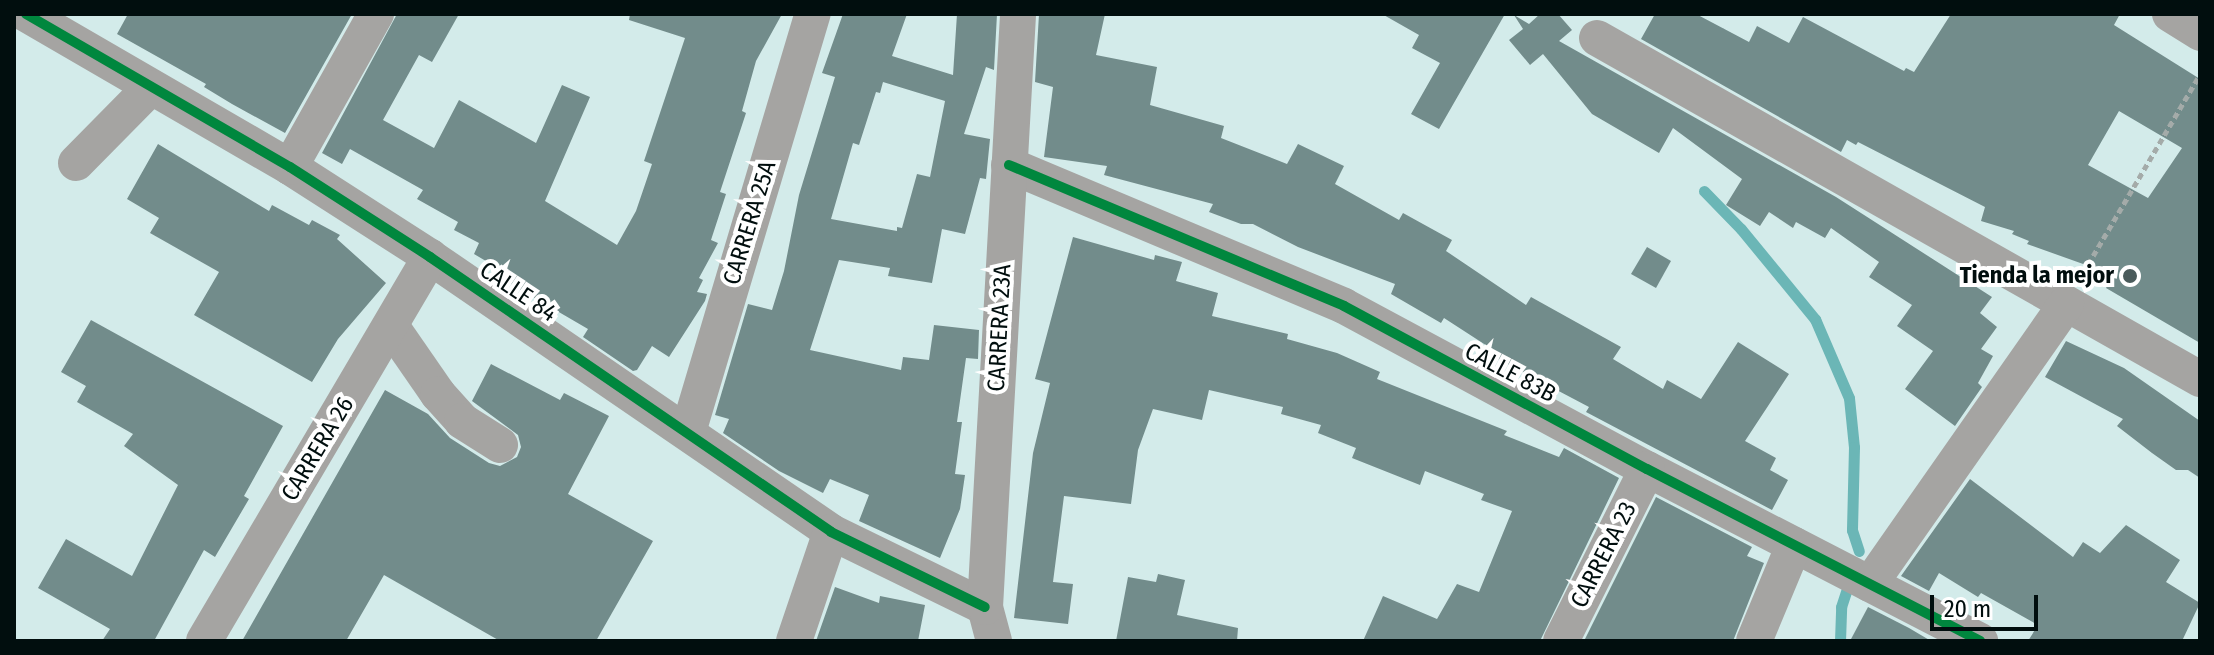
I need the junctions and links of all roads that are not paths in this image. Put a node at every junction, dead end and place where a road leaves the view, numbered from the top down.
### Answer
1 (26, 14) edge
2 (376, 14) edge
3 (813, 14) edge
4 (1018, 14) edge
5 (2170, 14) edge
6 (2200, 33) edge
7 (1597, 38) dead end
8 (150, 88) junction
9 (76, 163) dead end
10 (1009, 165) junction
11 (290, 167) junction
12 (430, 257) junction
13 (2066, 304) junction
14 (391, 326) junction
15 (2200, 379) edge
16 (688, 432) junction
17 (500, 445) dead end
18 (1647, 469) junction
19 (831, 532) junction
20 (1794, 545) junction
21 (1857, 578) junction
22 (989, 624) edge
23 (1960, 636) edge
24 (204, 641) edge
25 (794, 641) edge
26 (1561, 641) edge
27 (1754, 641) edge

1 - 8 street, CALLE 84
2 - 11 street
3 - 16 street, CARRERA 25A
4 - 10 street, CARRERA 23A
5 - 6 street
7 - 13 street
8 - 9 street
8 - 11 street, CALLE 84
10 - 18 street, CALLE 83B
10 - 22 street, CARRERA 23A
11 - 12 street, CALLE 84
12 - 14 street, CARRERA 26
12 - 16 street, CALLE 84
13 - 15 street
13 - 21 street
14 - 17 street
14 - 24 street, CARRERA 26
16 - 19 street, CALLE 84
18 - 20 street, CALLE 83B
18 - 26 street, CARRERA 23
19 - 22 street, CALLE 84
19 - 25 street
20 - 21 street, CALLE 83B
20 - 27 street
21 - 23 street, CALLE 83B

